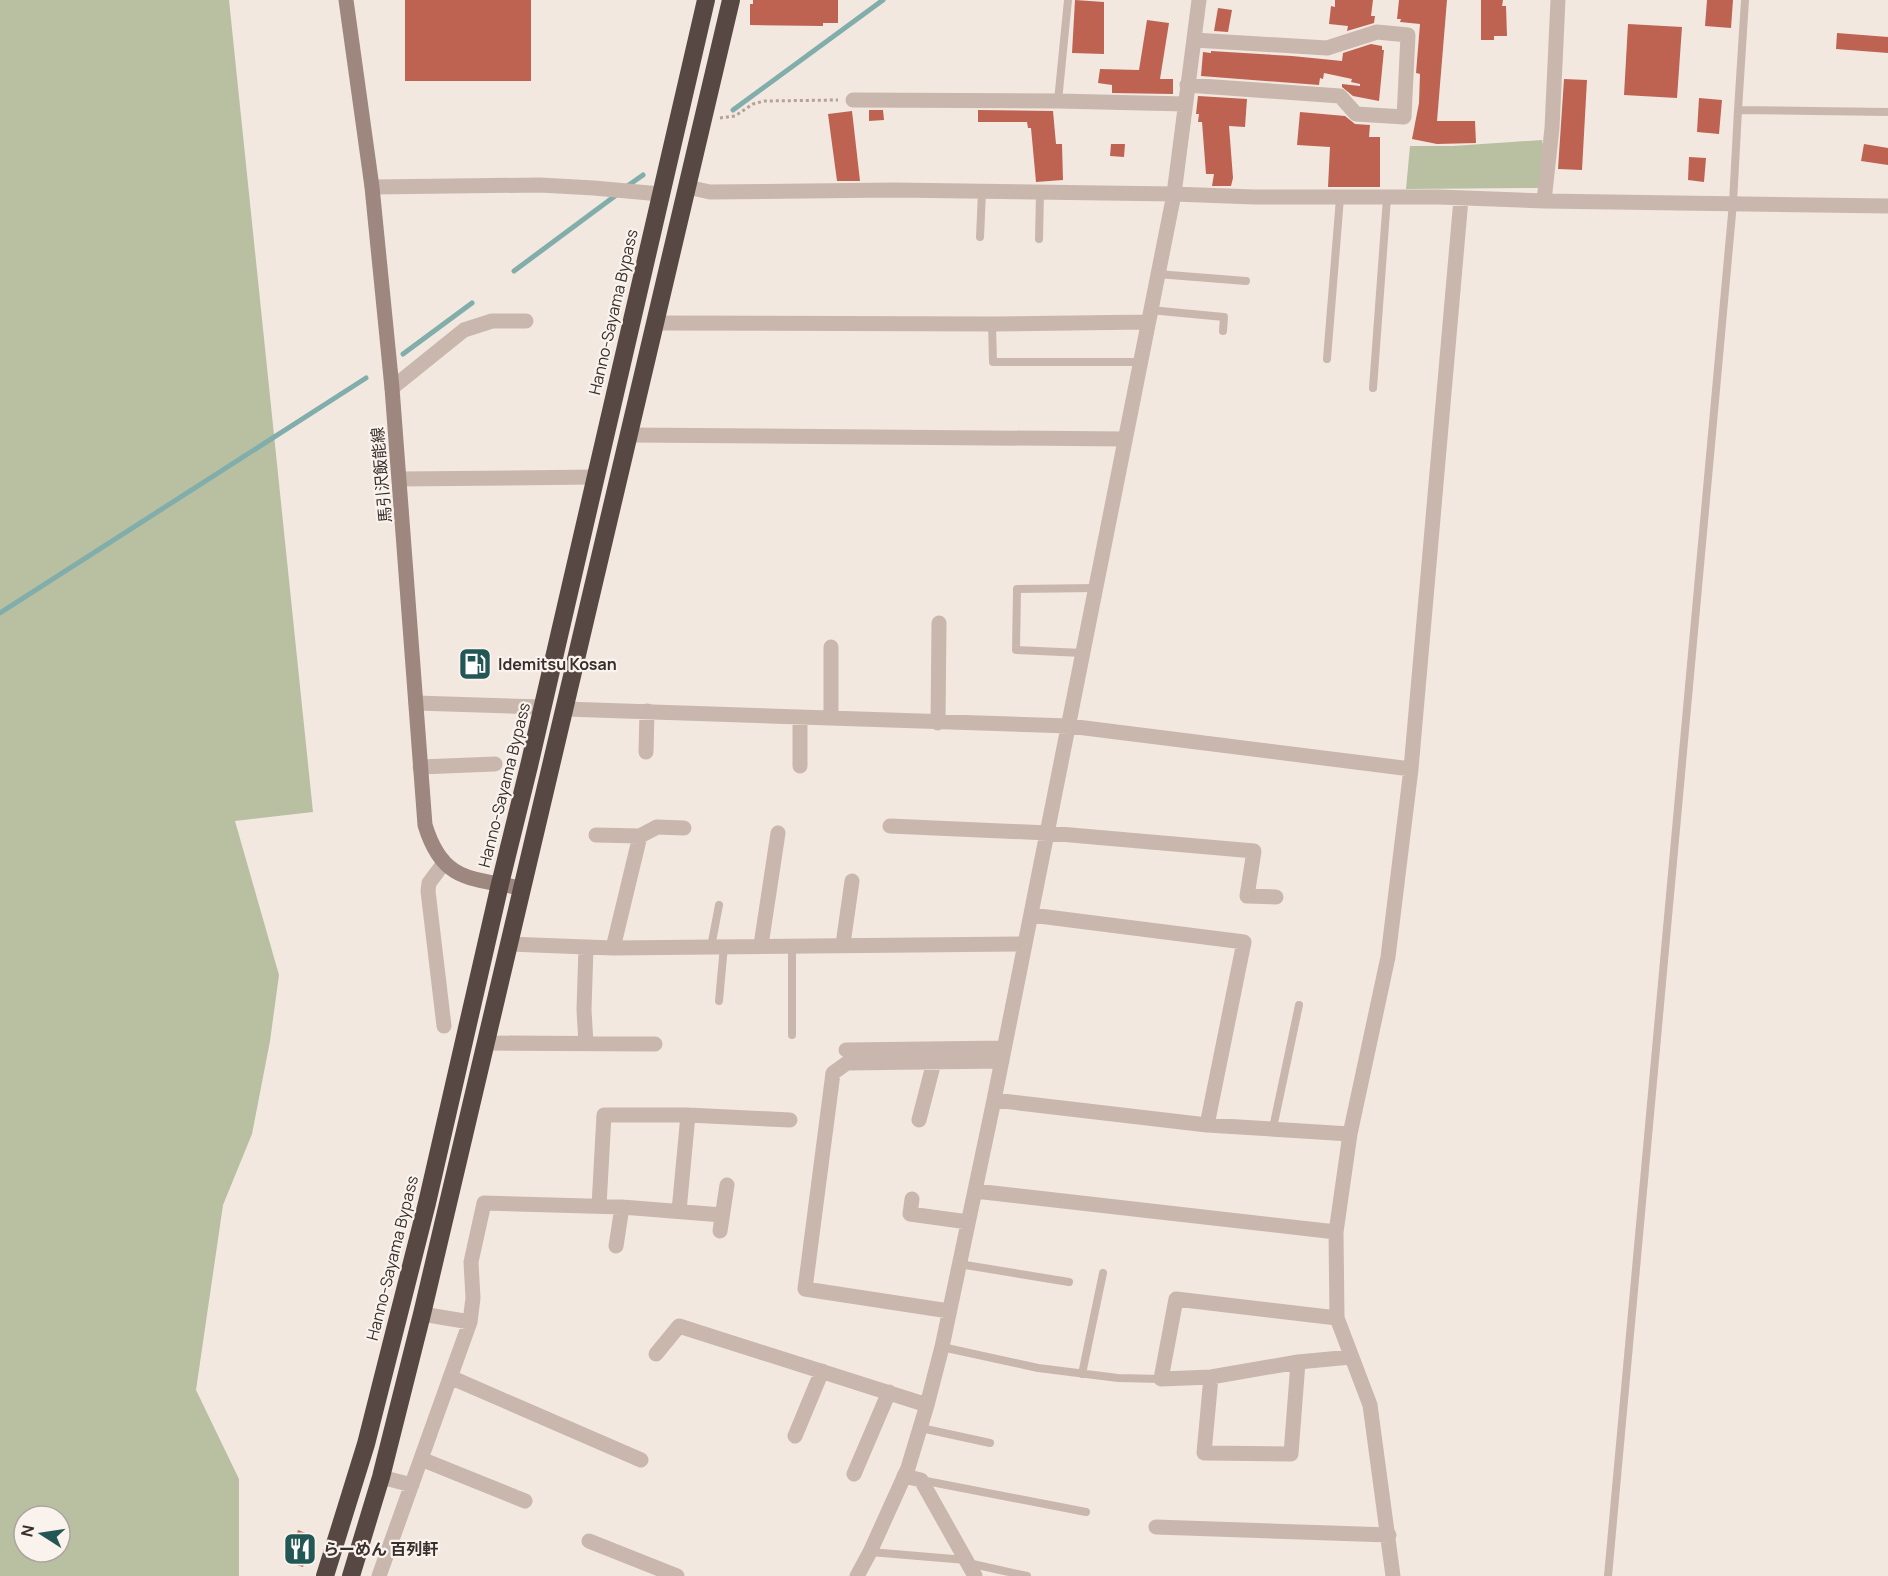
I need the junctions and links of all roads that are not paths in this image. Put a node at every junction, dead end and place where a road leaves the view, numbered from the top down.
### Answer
1 (346, 0) edge
2 (706, 0) edge
3 (731, 0) edge
4 (1068, 0) edge
5 (1199, 0) edge
6 (1558, 0) edge
7 (1745, 0) edge
8 (1194, 40) junction
9 (1187, 85) junction
10 (853, 100) road end
11 (1058, 101) junction
12 (1185, 104) junction
13 (1738, 110) junction
14 (1888, 112) edge
15 (372, 186) junction
16 (687, 188) junction
17 (982, 192) junction
18 (1040, 193) junction
19 (660, 194) junction
20 (1174, 194) junction
21 (1340, 198) junction
22 (1388, 198) junction
23 (1461, 199) junction
24 (1544, 201) junction
25 (1733, 203) junction
26 (1888, 206) edge
27 (980, 237) dead end
28 (1039, 239) dead end
29 (1157, 274) junction
30 (1246, 281) dead end
31 (1149, 316) junction
32 (526, 321) dead end
33 (655, 323) junction
34 (992, 324) junction
35 (1223, 330) dead end
36 (1327, 358) dead end
37 (1140, 362) junction
38 (392, 388) junction
39 (1373, 388) dead end
40 (628, 435) junction
41 (1125, 440) junction
42 (596, 477) junction
43 (400, 479) junction
44 (1095, 588) junction
45 (939, 623) dead end
46 (831, 647) dead end
47 (1083, 653) junction
48 (416, 703) junction
49 (543, 707) junction
50 (565, 709) junction
51 (647, 711) junction
52 (800, 718) junction
53 (831, 718) junction
54 (938, 723) junction
55 (1069, 726) junction
56 (646, 752) dead end
57 (495, 764) dead end
58 (800, 766) dead end
59 (420, 767) junction
60 (1411, 769) junction
61 (890, 826) dead end
62 (684, 828) dead end
63 (778, 833) dead end
64 (1048, 833) junction
65 (596, 835) dead end
66 (640, 836) junction
67 (444, 863) junction
68 (852, 881) dead end
69 (500, 884) junction
70 (521, 888) junction
71 (1276, 897) dead end
72 (719, 904) dead end
73 (1031, 915) junction
74 (507, 944) junction
75 (843, 944) junction
76 (1024, 944) junction
77 (760, 945) junction
78 (717, 946) junction
79 (792, 946) junction
80 (586, 947) junction
81 (613, 948) junction
82 (719, 1001) dead end
83 (1299, 1005) dead end
84 (444, 1026) dead end
85 (792, 1035) dead end
86 (487, 1043) junction
87 (586, 1044) junction
88 (655, 1044) dead end
89 (846, 1050) dead end
90 (1003, 1055) junction
91 (934, 1062) junction
92 (994, 1100) junction
93 (688, 1115) junction
94 (790, 1120) dead end
95 (919, 1120) dead end
96 (1207, 1125) junction
97 (1273, 1128) junction
98 (1350, 1134) junction
99 (728, 1185) dead end
100 (975, 1191) junction
101 (912, 1199) dead end
102 (598, 1206) junction
103 (622, 1207) junction
104 (679, 1211) junction
105 (722, 1215) junction
106 (968, 1222) junction
107 (720, 1231) dead end
108 (1336, 1232) junction
109 (616, 1246) dead end
110 (959, 1263) junction
111 (1103, 1273) dead end
112 (1069, 1282) dead end
113 (949, 1311) junction
114 (422, 1314) junction
115 (1337, 1318) junction
116 (470, 1322) junction
117 (942, 1347) junction
118 (656, 1354) dead end
119 (1351, 1357) junction
120 (1298, 1362) junction
121 (822, 1371) junction
122 (1082, 1374) junction
123 (450, 1377) junction
124 (1211, 1377) junction
125 (1161, 1379) junction
126 (889, 1392) junction
127 (927, 1405) junction
128 (921, 1428) junction
129 (795, 1436) dead end
130 (990, 1443) dead end
131 (421, 1459) junction
132 (641, 1460) dead end
133 (854, 1474) dead end
134 (904, 1476) junction
135 (381, 1477) junction
136 (921, 1480) junction
137 (412, 1485) junction
138 (525, 1501) dead end
139 (1086, 1512) dead end
140 (1156, 1527) dead end
141 (1389, 1535) junction
142 (589, 1540) dead end
143 (870, 1552) junction
144 (969, 1566) edge
145 (862, 1574) edge
146 (325, 1576) edge
147 (351, 1576) edge
148 (379, 1576) edge
149 (676, 1576) edge
150 (1027, 1576) edge
151 (1393, 1576) edge
152 (1608, 1576) edge

1 - 15 main road, 馬引沢飯能線
2 - 19 highway, Hanno-Sayama Bypass
3 - 16 highway
4 - 11 lane
5 - 8 street
6 - 24 street
7 - 13 lane
8 - 9 street
8 - 9 street
9 - 12 street
10 - 11 street
11 - 12 street
12 - 20 street
13 - 14 lane
13 - 25 lane
15 - 19 street
15 - 38 main road, 馬引沢飯能線
16 - 17 street
16 - 33 highway
17 - 18 street
17 - 27 lane
18 - 20 street
18 - 28 lane
19 - 42 highway, Hanno-Sayama Bypass
20 - 21 street
20 - 29 street
21 - 22 street
21 - 36 lane
22 - 23 street
22 - 39 lane
23 - 24 street
23 - 60 street
24 - 25 street
25 - 26 street
25 - 152 lane
29 - 30 lane
29 - 31 street
31 - 34 street
31 - 35 lane
31 - 37 street
32 - 38 street
33 - 34 street
33 - 40 highway
34 - 37 lane
37 - 41 street
38 - 43 main road, 馬引沢飯能線
40 - 41 street
40 - 50 highway
41 - 44 street
42 - 43 street
42 - 49 highway, Hanno-Sayama Bypass
43 - 48 main road, 馬引沢飯能線
44 - 47 street
44 - 47 lane
45 - 54 street
46 - 53 street
47 - 55 street
48 - 49 street
48 - 59 main road, 馬引沢飯能線
49 - 69 highway, Hanno-Sayama Bypass
50 - 51 street
50 - 70 highway
51 - 52 street
51 - 56 street
52 - 53 street
52 - 58 street
53 - 54 street
54 - 55 street
55 - 60 street
55 - 64 street
57 - 59 street
59 - 67 main road, 馬引沢飯能線
60 - 98 street
61 - 64 street
62 - 66 street
63 - 77 street
64 - 71 street
64 - 73 street
65 - 66 street
66 - 81 street
67 - 69 main road
67 - 84 street
68 - 75 street
69 - 70 main road
69 - 146 highway, Hanno-Sayama Bypass
70 - 74 highway
72 - 78 lane
73 - 76 street
73 - 96 street
74 - 80 street
74 - 86 highway
75 - 76 street
75 - 79 street
76 - 90 street
77 - 78 street
77 - 79 street
78 - 81 street
78 - 82 lane
79 - 85 lane
80 - 81 street
80 - 87 street
83 - 97 lane
86 - 87 street
86 - 114 highway
87 - 88 street
89 - 90 street
90 - 91 street
90 - 92 street
91 - 95 street
91 - 113 street
92 - 96 street
92 - 100 street
93 - 94 street
93 - 102 street
93 - 104 street
96 - 97 street
97 - 98 street
98 - 108 street
99 - 105 street
100 - 106 street
100 - 108 street
101 - 106 street
102 - 103 street
102 - 116 street
103 - 104 street
103 - 109 street
104 - 105 street
105 - 107 street
106 - 110 street
108 - 115 street
110 - 112 lane
110 - 113 street
111 - 122 lane
113 - 117 street
114 - 116 street
114 - 135 highway
115 - 119 street
115 - 125 street
116 - 123 street
117 - 122 lane
117 - 127 street
118 - 121 street
119 - 120 street
119 - 141 street
120 - 124 street
120 - 124 street
121 - 126 street
121 - 129 street
122 - 125 lane
123 - 131 street
123 - 132 street
124 - 125 street
126 - 127 street
126 - 133 street
127 - 128 street
128 - 130 lane
128 - 134 street
131 - 137 street
131 - 138 street
134 - 136 street
134 - 143 street
135 - 137 street
135 - 147 highway
136 - 139 lane
136 - 144 street
137 - 148 street
140 - 141 street
141 - 151 street
142 - 149 street
143 - 144 lane
143 - 145 street
144 - 150 lane

